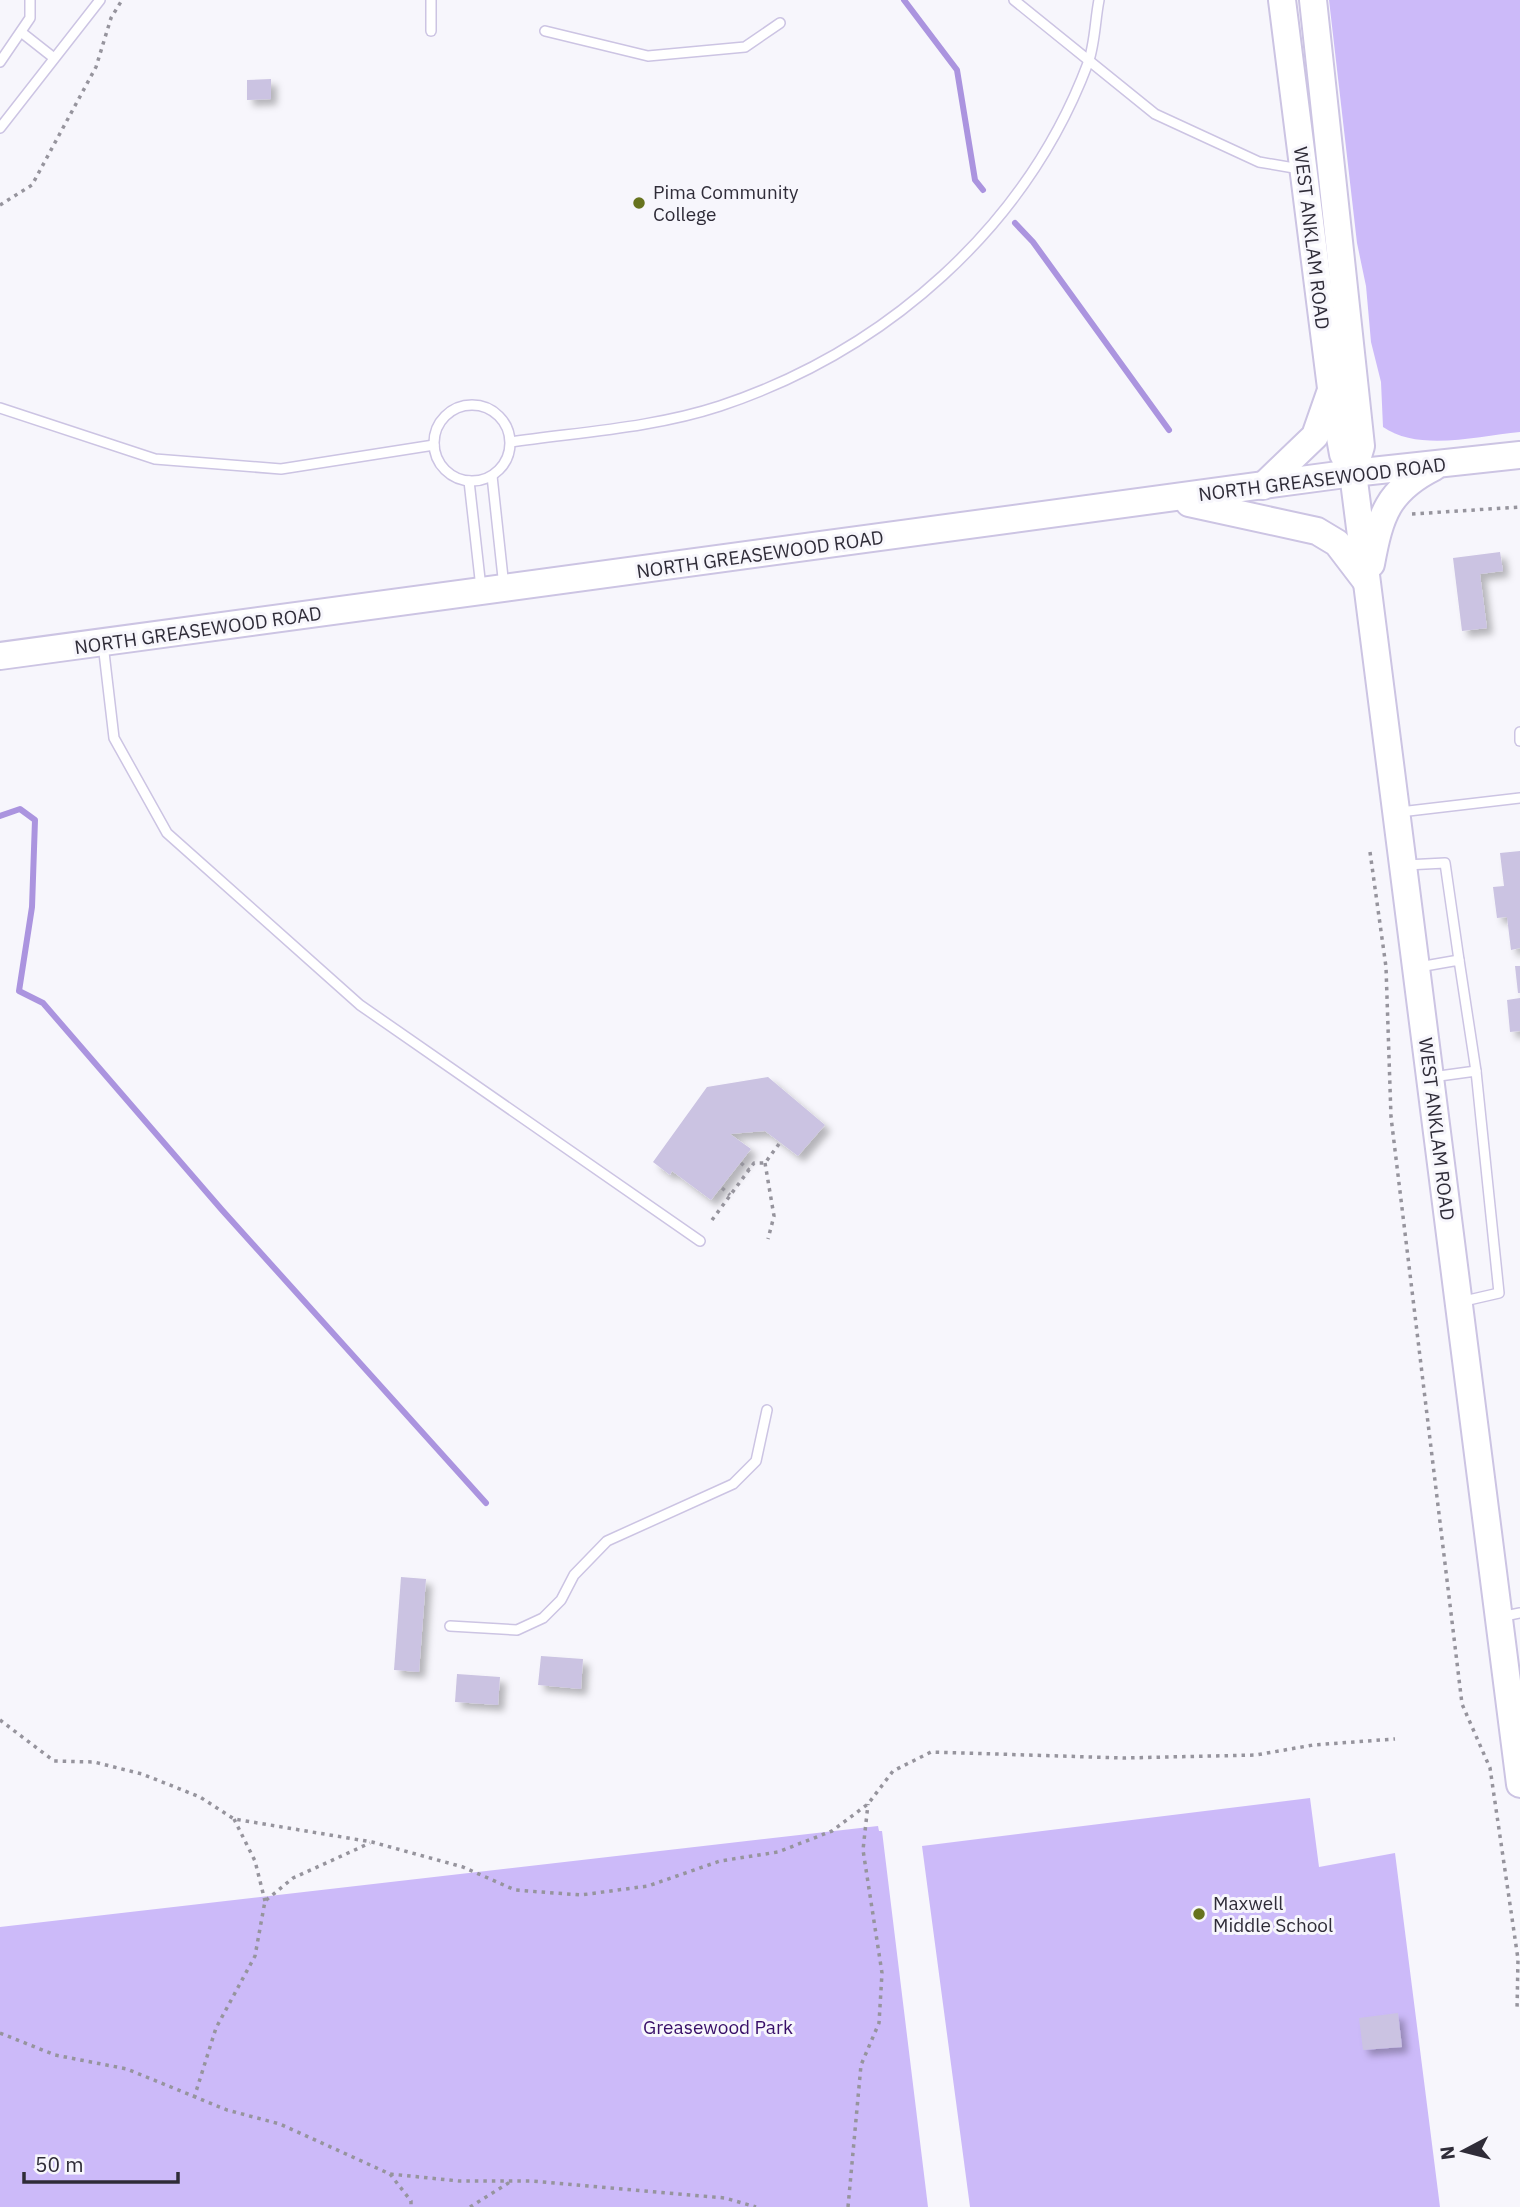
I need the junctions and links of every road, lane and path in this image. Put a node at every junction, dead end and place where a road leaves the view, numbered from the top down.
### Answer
1 (30, 0) edge
2 (122, 0) edge
3 (431, 0) edge
4 (1014, 0) edge
5 (1099, 0) edge
6 (1282, 0) edge
7 (1313, 0) edge
8 (97, 1) edge
9 (780, 23) dead end
10 (431, 31) dead end
11 (545, 31) dead end
12 (21, 32) junction
13 (54, 58) junction
14 (1088, 61) junction
15 (0, 62) edge
16 (0, 128) edge
17 (1304, 170) junction
18 (0, 205) edge
19 (1331, 388) junction
20 (0, 408) edge
21 (511, 442) junction
22 (434, 445) junction
23 (1520, 455) edge
24 (1442, 463) junction
25 (1353, 473) junction
26 (492, 476) junction
27 (469, 481) junction
28 (1263, 485) junction
29 (1167, 499) junction
30 (1520, 507) edge
31 (1403, 514) dead end
32 (1367, 583) junction
33 (493, 590) junction
34 (103, 642) junction
35 (0, 656) edge
36 (1520, 732) edge
37 (1520, 741) edge
38 (1520, 798) edge
39 (1396, 812) junction
40 (1370, 852) dead end
41 (1403, 866) junction
42 (1459, 960) junction
43 (1416, 967) junction
44 (1476, 1071) junction
45 (1430, 1078) junction
46 (779, 1144) dead end
47 (741, 1163) dead end
48 (765, 1163) junction
49 (749, 1170) junction
50 (722, 1188) dead end
51 (730, 1195) junction
52 (712, 1220) dead end
53 (768, 1240) dead end
54 (700, 1241) dead end
55 (1459, 1303) junction
56 (767, 1410) dead end
57 (1509, 1615) edge
58 (450, 1626) dead end
59 (0, 1720) edge
60 (1395, 1740) dead end
61 (1520, 1784) edge
62 (868, 1804) junction
63 (234, 1819) junction
64 (372, 1842) junction
65 (265, 1901) junction
66 (1517, 2011) dead end
67 (0, 2034) edge
68 (194, 2098) junction
69 (390, 2174) junction
70 (512, 2181) junction
71 (411, 2207) edge
72 (470, 2207) edge
73 (756, 2207) edge
74 (848, 2207) edge

1 - 12 lane
2 - 18 path
3 - 10 lane
4 - 14 lane
5 - 14 lane
6 - 17 main road, WEST ANKLAM ROAD
7 - 25 main road, WEST ANKLAM ROAD
8 - 13 lane
9 - 11 lane
12 - 13 lane
12 - 15 lane
13 - 16 lane
14 - 17 lane
14 - 21 lane
17 - 19 main road, WEST ANKLAM ROAD
19 - 25 main road, WEST ANKLAM ROAD
19 - 28 main road
20 - 22 lane
21 - 22 lane
21 - 26 lane
22 - 27 lane
23 - 24 main road, NORTH GREASEWOOD ROAD
24 - 25 main road, NORTH GREASEWOOD ROAD
24 - 32 main road
25 - 28 main road, NORTH GREASEWOOD ROAD
25 - 32 main road, WEST ANKLAM ROAD
26 - 27 lane
26 - 33 lane
27 - 33 lane
28 - 29 main road, NORTH GREASEWOOD ROAD
29 - 32 main road
29 - 33 main road, NORTH GREASEWOOD ROAD
30 - 31 path
32 - 39 main road, WEST ANKLAM ROAD
33 - 34 main road, NORTH GREASEWOOD ROAD
34 - 35 main road, NORTH GREASEWOOD ROAD
34 - 54 lane
36 - 37 lane
38 - 39 lane
39 - 41 main road, WEST ANKLAM ROAD
40 - 66 path
41 - 42 lane
41 - 43 main road, WEST ANKLAM ROAD
42 - 43 lane
42 - 44 lane
43 - 45 main road, WEST ANKLAM ROAD
44 - 45 lane
44 - 55 lane
45 - 55 main road, WEST ANKLAM ROAD
46 - 48 path
47 - 49 path
48 - 49 path
48 - 53 path
49 - 51 path
50 - 51 path
51 - 52 path
55 - 57 main road, WEST ANKLAM ROAD
56 - 58 lane
57 - 61 main road, WEST ANKLAM ROAD
59 - 63 path
60 - 62 path
62 - 64 path
62 - 74 path
63 - 64 path
63 - 65 path
64 - 65 path
65 - 68 path
67 - 68 path
68 - 69 path
69 - 70 path
69 - 71 path
70 - 72 path
70 - 73 path

